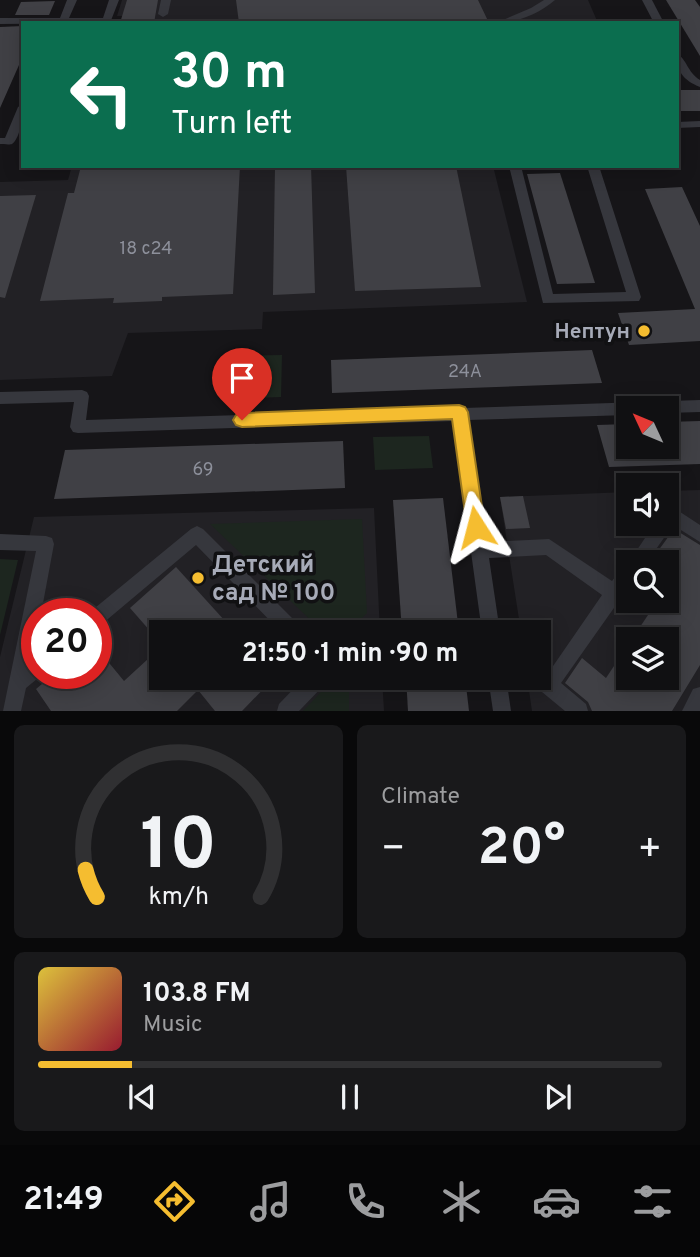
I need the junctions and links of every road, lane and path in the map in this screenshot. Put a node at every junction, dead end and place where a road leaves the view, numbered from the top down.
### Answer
1 (72, 0) edge
2 (114, 0) edge
3 (166, 0) edge
4 (550, 0) edge
5 (646, 0) edge
6 (163, 14) dead end
7 (0, 21) edge
8 (63, 21) junction
9 (505, 21) edge
10 (658, 21) edge
11 (682, 76) edge
12 (700, 84) edge
13 (21, 112) edge
14 (700, 124) edge
15 (679, 125) edge
16 (0, 141) edge
17 (515, 168) edge
18 (594, 168) edge
19 (0, 398) edge
20 (700, 406) edge
21 (459, 412) junction
22 (679, 520) edge
23 (700, 534) edge
24 (0, 542) edge
25 (480, 550) junction
26 (616, 590) edge
27 (614, 593) junction
28 (112, 605) edge
29 (282, 620) edge
30 (489, 620) edge
31 (21, 680) edge
32 (17, 683) junction
33 (306, 690) edge
34 (499, 690) edge
35 (700, 696) edge
36 (12, 711) edge
37 (286, 711) edge
38 (502, 711) edge
39 (579, 711) edge
40 (691, 711) edge

1 - 8 lane
2 - 8 lane
3 - 6 lane
4 - 9 lane
5 - 10 lane
7 - 8 lane
11 - 12 lane
13 - 16 lane
14 - 15 lane
17 - 18 lane
19 - 21 lane
20 - 21 lane
21 - 25 lane
22 - 23 lane
24 - 32 lane
25 - 27 lane
25 - 30 lane
26 - 27 lane
27 - 39 lane
28 - 29 lane
31 - 32 lane
32 - 36 lane
33 - 37 lane
34 - 38 lane
35 - 40 lane

